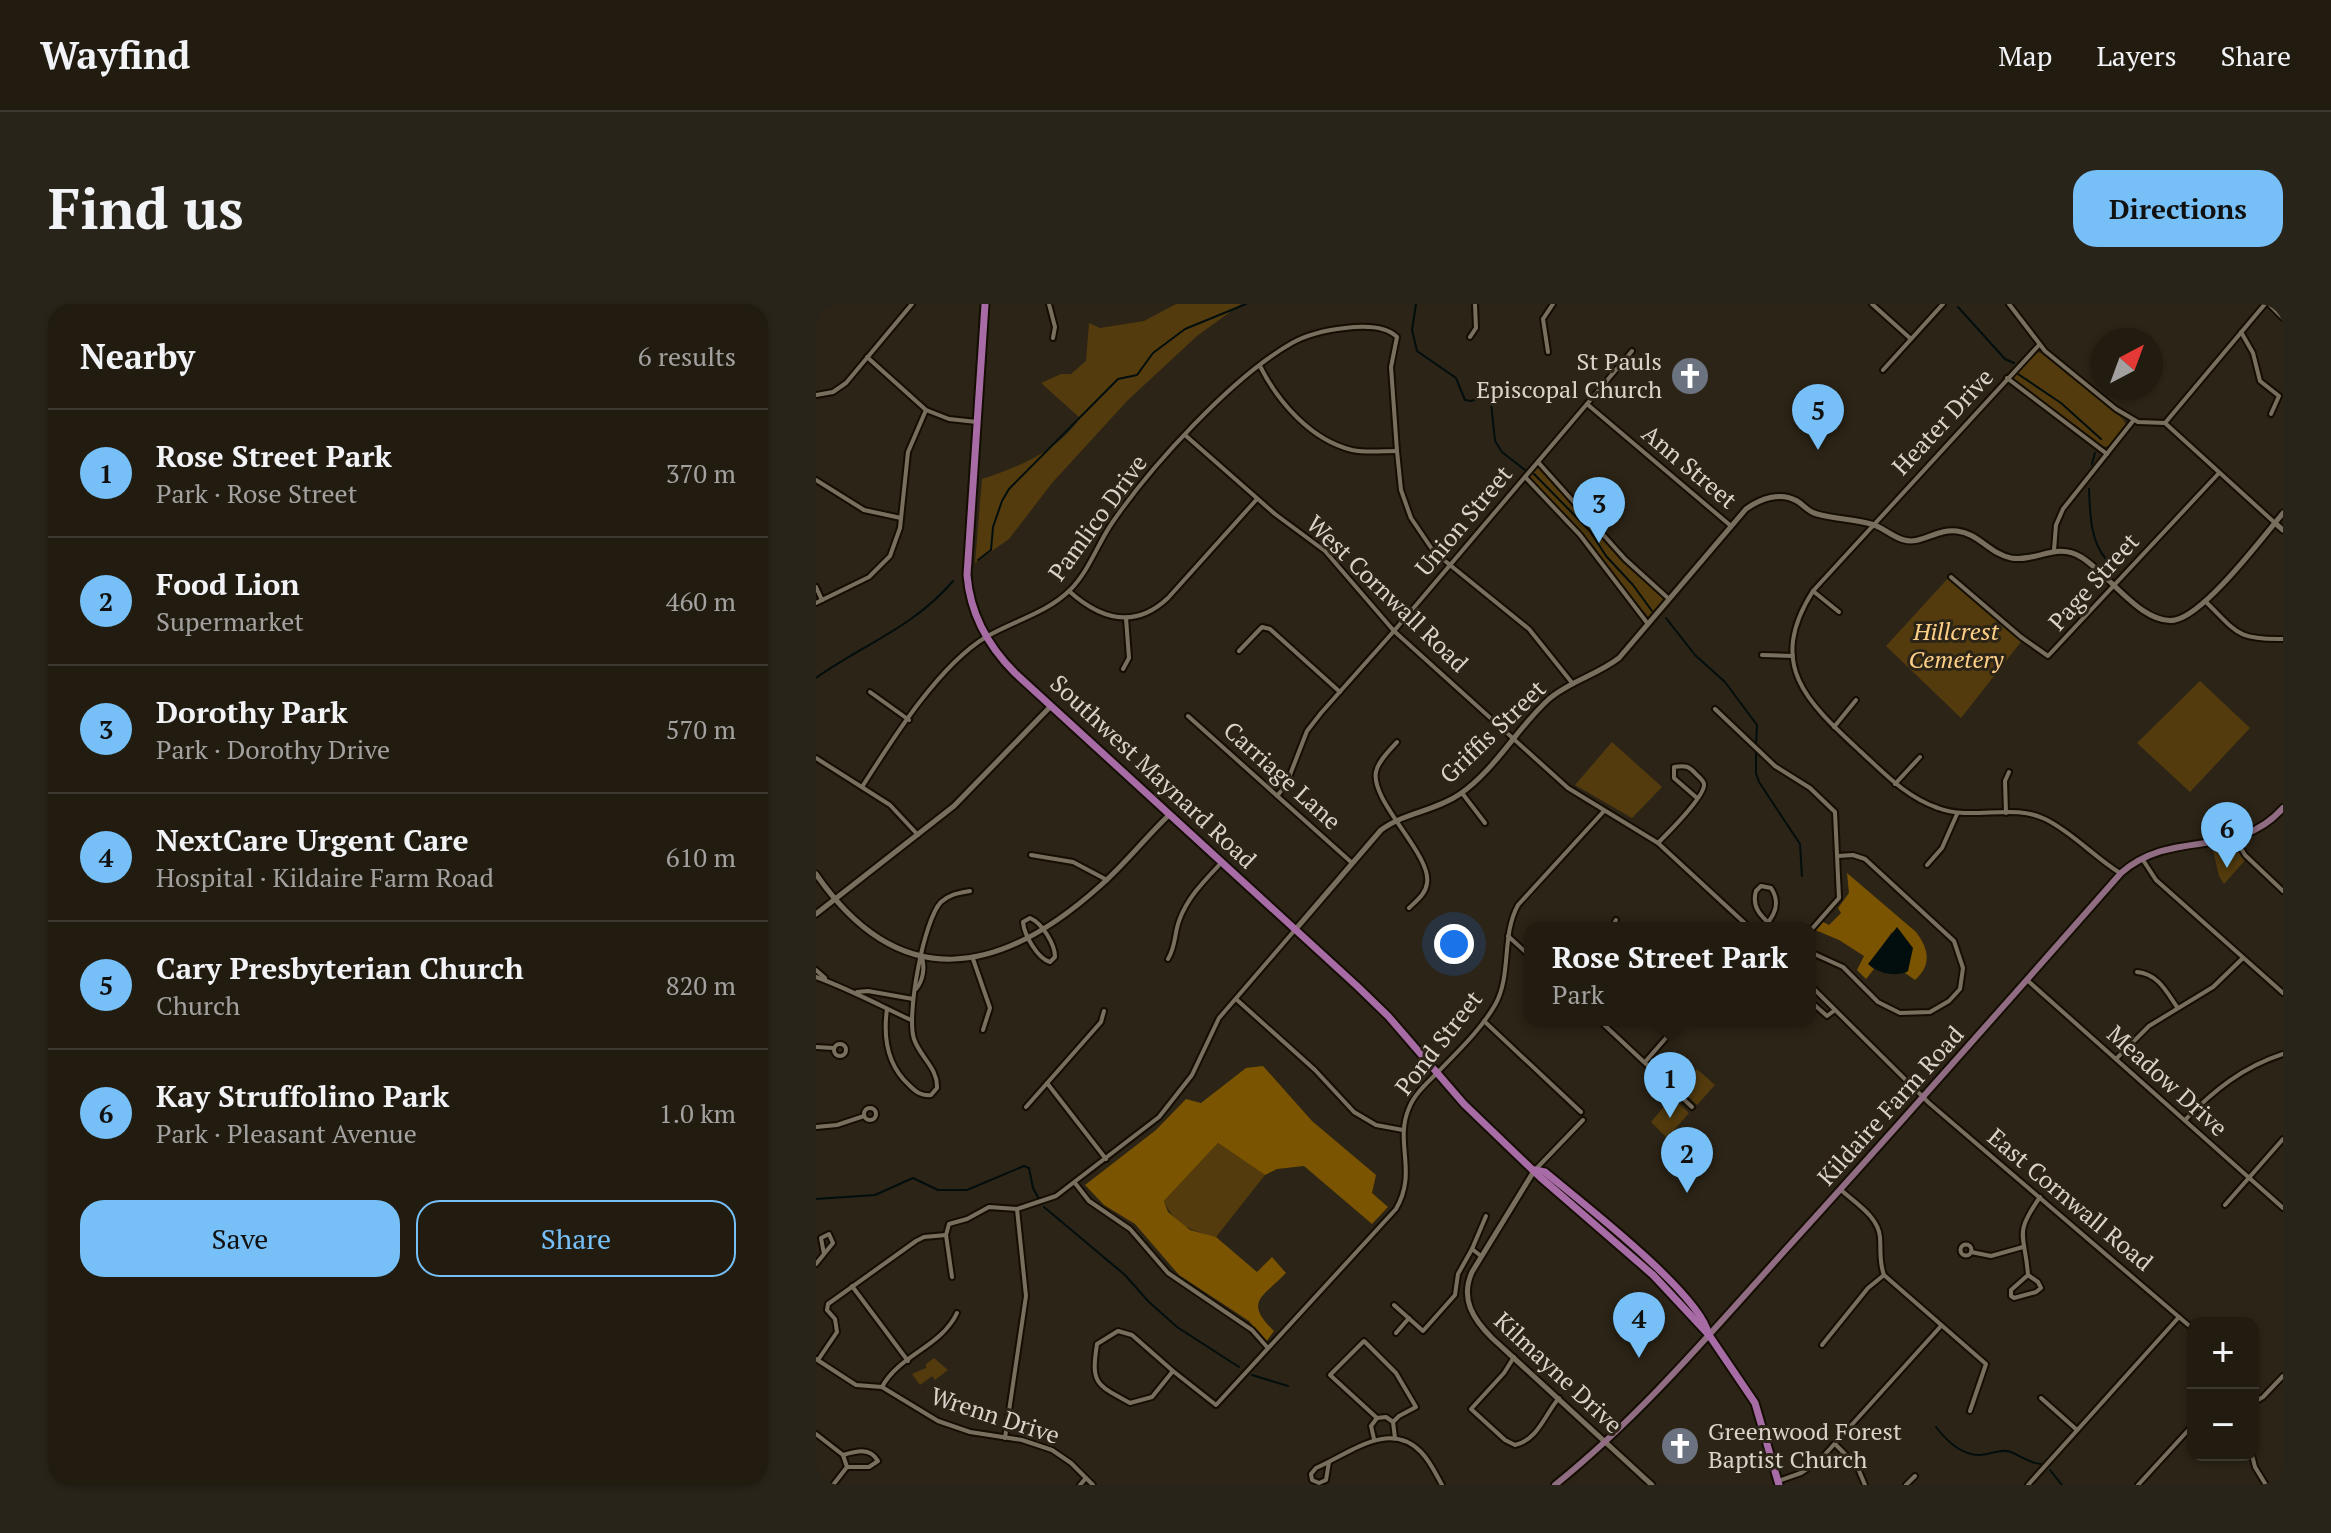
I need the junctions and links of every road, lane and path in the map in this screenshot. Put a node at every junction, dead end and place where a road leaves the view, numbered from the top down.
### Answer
1 (912, 304) edge
2 (985, 304) edge
3 (1049, 304) edge
4 (1475, 304) edge
5 (1553, 304) edge
6 (1872, 304) edge
7 (1943, 304) edge
8 (2009, 304) edge
9 (2267, 304) edge
10 (2283, 318) edge
11 (2241, 332) junction
12 (1470, 337) dead end
13 (1053, 338) dead end
14 (1911, 339) junction
15 (2039, 345) junction
16 (1632, 351) dead end
17 (1548, 352) dead end
18 (867, 357) junction
19 (1260, 366) junction
20 (1883, 370) dead end
21 (2007, 378) junction
22 (816, 395) edge
23 (1587, 404) junction
24 (926, 410) junction
25 (2271, 414) dead end
26 (2133, 421) junction
27 (977, 422) junction
28 (2165, 423) junction
29 (1185, 435) junction
30 (1397, 451) junction
31 (2107, 454) junction
32 (1538, 462) junction
33 (2219, 473) junction
34 (1525, 477) junction
35 (816, 480) edge
36 (1257, 498) junction
37 (2283, 513) edge
38 (901, 518) junction
39 (2275, 523) junction
40 (1874, 524) junction
41 (1731, 526) junction
42 (2283, 530) edge
43 (2054, 550) junction
44 (1450, 566) junction
45 (1951, 577) dead end
46 (2115, 586) junction
47 (816, 587) edge
48 (1069, 591) junction
49 (1813, 591) junction
50 (1669, 599) junction
51 (822, 600) junction
52 (2205, 601) junction
53 (816, 603) edge
54 (1839, 612) dead end
55 (1126, 618) junction
56 (1648, 624) junction
57 (1394, 631) junction
58 (986, 637) junction
59 (2283, 639) edge
60 (1239, 651) dead end
61 (1762, 655) dead end
62 (1793, 656) junction
63 (1123, 669) dead end
64 (1573, 684) junction
65 (870, 692) dead end
66 (1340, 692) junction
67 (1856, 700) dead end
68 (1051, 706) junction
69 (1715, 709) dead end
70 (1188, 716) dead end
71 (909, 720) junction
72 (1834, 727) junction
73 (1513, 738) junction
74 (1397, 742) dead end
75 (1920, 757) dead end
76 (816, 758) edge
77 (2009, 772) dead end
78 (1895, 784) junction
79 (862, 787) junction
80 (1462, 793) junction
81 (1277, 796) junction
82 (1697, 798) junction
83 (2283, 808) edge
84 (1604, 811) junction
85 (2006, 813) junction
86 (1957, 814) junction
87 (1169, 815) junction
88 (1397, 820) junction
89 (1485, 823) dead end
90 (918, 835) junction
91 (2235, 838) junction
92 (1658, 843) junction
93 (1031, 855) dead end
94 (1838, 856) junction
95 (2142, 858) junction
96 (1351, 862) junction
97 (1221, 863) junction
98 (1927, 865) dead end
99 (2121, 873) junction
100 (816, 874) edge
101 (1107, 880) junction
102 (970, 891) dead end
103 (2283, 891) edge
104 (834, 901) junction
105 (1409, 908) dead end
106 (816, 914) edge
107 (1744, 922) edge
108 (1767, 922) edge
109 (1768, 922) edge
110 (1816, 925) edge
111 (1042, 929) junction
112 (1295, 930) junction
113 (1508, 936) junction
114 (1028, 937) junction
115 (1524, 951) edge
116 (1816, 955) edge
117 (922, 956) junction
118 (2243, 958) junction
119 (973, 959) junction
120 (1168, 959) dead end
121 (816, 970) edge
122 (2137, 972) dead end
123 (816, 977) edge
124 (827, 980) junction
125 (2027, 980) junction
126 (1816, 991) edge
127 (856, 992) junction
128 (2283, 993) edge
129 (913, 999) junction
130 (1236, 999) junction
131 (1816, 1006) edge
132 (2177, 1007) junction
133 (887, 1009) junction
134 (1836, 1010) junction
135 (1104, 1011) dead end
136 (911, 1020) junction
137 (1484, 1021) junction
138 (1606, 1026) edge
139 (1676, 1026) edge
140 (983, 1030) dead end
141 (816, 1047) edge
142 (834, 1048) dead end
143 (2283, 1054) edge
144 (2116, 1059) junction
145 (1645, 1062) junction
146 (1436, 1074) junction
147 (1047, 1083) junction
148 (1924, 1098) junction
149 (1026, 1107) dead end
150 (1692, 1107) dead end
151 (1581, 1112) dead end
152 (864, 1116) dead end
153 (1583, 1120) dead end
154 (2185, 1120) junction
155 (816, 1127) edge
156 (1404, 1130) junction
157 (2283, 1139) edge
158 (1106, 1159) junction
159 (1535, 1170) junction
160 (2249, 1178) junction
161 (1075, 1183) junction
162 (1840, 1189) junction
163 (2040, 1197) junction
164 (2225, 1205) dead end
165 (2283, 1208) edge
166 (1017, 1209) junction
167 (1486, 1216) dead end
168 (946, 1235) junction
169 (1608, 1236) junction
170 (2024, 1247) junction
171 (1472, 1249) junction
172 (1971, 1252) dead end
173 (824, 1254) junction
174 (1481, 1256) junction
175 (1648, 1260) junction
176 (816, 1264) edge
177 (1884, 1275) junction
178 (2028, 1275) junction
179 (952, 1277) dead end
180 (852, 1286) junction
181 (1394, 1305) dead end
182 (957, 1313) dead end
183 (2179, 1317) junction
184 (1409, 1318) junction
185 (2187, 1324) edge
186 (1941, 1326) junction
187 (1396, 1333) dead end
188 (1709, 1335) junction
189 (1822, 1345) dead end
190 (1267, 1347) junction
191 (1514, 1357) junction
192 (817, 1360) edge
193 (908, 1361) junction
194 (1173, 1371) junction
195 (2283, 1376) edge
196 (882, 1387) junction
197 (1559, 1398) junction
198 (2041, 1398) dead end
199 (2259, 1399) edge
200 (1970, 1411) dead end
201 (1377, 1418) junction
202 (1393, 1422) junction
203 (2077, 1430) junction
204 (2187, 1432) edge
205 (816, 1434) edge
206 (1005, 1438) junction
207 (1395, 1438) junction
208 (1374, 1440) junction
209 (1606, 1442) junction
210 (1835, 1444) junction
211 (843, 1455) junction
212 (2254, 1461) edge
213 (1329, 1462) junction
214 (847, 1467) junction
215 (1915, 1476) dead end
216 (1086, 1478) junction
217 (1778, 1483) edge
218 (833, 1485) edge
219 (1080, 1485) edge
220 (1093, 1485) edge
221 (1442, 1485) edge
222 (1555, 1485) edge
223 (1652, 1485) edge
224 (1865, 1485) edge
225 (1906, 1485) edge
226 (2028, 1485) edge
227 (2138, 1485) edge
228 (2266, 1485) edge

1 - 18 street
2 - 27 main road, Southwest Maynard Road
3 - 13 street
4 - 12 street
5 - 17 street
6 - 14 street
7 - 14 street
8 - 15 street
9 - 10 street
9 - 11 street
11 - 25 street
11 - 28 street
14 - 20 street
15 - 21 street, Heater Drive
15 - 26 street
16 - 23 street, Union Street
18 - 22 street
18 - 24 street
19 - 29 street, Pamlico Drive
19 - 30 street
19 - 30 street, Pamlico Drive
21 - 31 street
21 - 40 street, Heater Drive
23 - 32 street, Union Street
23 - 41 street, Ann Street
24 - 27 street
24 - 38 street
26 - 28 street
26 - 31 street
27 - 58 main road, Southwest Maynard Road
28 - 33 street
29 - 36 street, West Cornwall Road
29 - 48 street, Pamlico Drive
30 - 44 street
31 - 43 street
32 - 34 street, Union Street
32 - 50 street
33 - 39 street
33 - 46 street, Page Street
34 - 44 street, Union Street
34 - 56 street
35 - 38 street
36 - 55 street
36 - 57 street, West Cornwall Road
37 - 39 street
38 - 51 street
39 - 42 street
39 - 52 street
40 - 41 street, Griffis Street
40 - 43 street, Griffis Street
40 - 49 street, Heater Drive
41 - 50 street, Griffis Street
43 - 46 street
44 - 57 street, Union Street
44 - 64 street
45 - 46 street, Page Street
46 - 52 street
47 - 51 street
48 - 55 street
48 - 58 street, Pamlico Drive
49 - 54 street
49 - 62 street, Heater Drive
50 - 56 street, Griffis Street
51 - 53 street
52 - 59 street
55 - 63 street
56 - 64 street, Griffis Street
57 - 66 street, Union Street
57 - 73 street, West Cornwall Road
58 - 68 main road, Southwest Maynard Road
58 - 71 street, Pamlico Drive
60 - 66 street
61 - 62 street
62 - 72 street
64 - 73 street, Griffis Street
65 - 71 street
66 - 81 street, Union Street
67 - 72 street
68 - 87 main road, Southwest Maynard Road
68 - 90 street
69 - 94 street
70 - 81 street, Carriage Lane
71 - 79 street, Pamlico Drive
72 - 78 street
73 - 80 street, Griffis Street
73 - 84 street, West Cornwall Road
74 - 88 street
75 - 78 street
76 - 79 street
77 - 85 street
78 - 86 street
79 - 90 street
80 - 88 street, Griffis Street
80 - 89 street
81 - 96 street, Carriage Lane
82 - 82 street
82 - 92 street
83 - 91 main road, Kildaire Farm Road
84 - 92 street, West Cornwall Road
84 - 113 street, Pond Street
85 - 86 street
85 - 99 street
86 - 98 street
87 - 97 main road, Southwest Maynard Road
87 - 101 street
88 - 96 street, Griffis Street
88 - 105 street
90 - 104 street
91 - 95 main road, Kildaire Farm Road
91 - 103 street
92 - 107 street, West Cornwall Road
93 - 101 street
94 - 110 street
94 - 116 street
95 - 99 main road, Kildaire Farm Road
95 - 118 street
96 - 112 street, Griffis Street
97 - 112 main road, Southwest Maynard Road
97 - 120 street
99 - 125 main road, Kildaire Farm Road
100 - 104 street
101 - 111 street
102 - 117 street
104 - 106 street
104 - 117 street
108 - 109 street
111 - 114 street
111 - 114 street
111 - 114 street
112 - 130 street
112 - 146 main road, Southwest Maynard Road
113 - 115 street
113 - 137 street, Pond Street
114 - 119 street
117 - 119 street
117 - 129 street
118 - 128 street
118 - 132 street
119 - 140 street
121 - 124 street
122 - 132 street
123 - 124 street
124 - 127 street
125 - 144 street, Meadow Drive
125 - 148 main road, Kildaire Farm Road
126 - 134 street
127 - 129 street
127 - 133 street
129 - 136 street
130 - 156 street
130 - 158 street
131 - 134 street
132 - 144 street
133 - 136 street
133 - 136 street
134 - 148 street
135 - 147 street
137 - 146 street, Pond Street
137 - 151 street
138 - 145 street
139 - 145 street
141 - 142 street
143 - 154 street
144 - 154 street, Meadow Drive
145 - 150 street
146 - 156 street, Pond Street
146 - 159 main road, Southwest Maynard Road
147 - 149 street
147 - 158 street
148 - 162 main road, Kildaire Farm Road
148 - 163 street, East Cornwall Road
152 - 155 street
153 - 159 street, Kilmayne Drive
154 - 160 street, Meadow Drive
156 - 190 street, Pond Street
157 - 160 street
158 - 161 street
159 - 169 main road, Southwest Maynard Road
159 - 174 street, Kilmayne Drive
159 - 175 main road, Southwest Maynard Road
160 - 164 street
160 - 165 street, Meadow Drive
161 - 166 street
161 - 190 street
162 - 177 street
162 - 188 main road, Kildaire Farm Road
163 - 170 street
163 - 183 street, East Cornwall Road
166 - 168 street
166 - 206 street
167 - 171 street
168 - 179 street
168 - 180 street
169 - 175 main road
169 - 188 main road, Southwest Maynard Road
170 - 172 street
170 - 178 street
171 - 174 street
171 - 184 street
173 - 173 street
173 - 176 street
174 - 191 street, Kilmayne Drive
175 - 188 main road, Southwest Maynard Road
177 - 186 street
177 - 189 street
178 - 178 street
180 - 192 street
180 - 193 street
181 - 184 street
182 - 193 street
183 - 185 street, East Cornwall Road
183 - 203 street
184 - 187 street
186 - 200 street
186 - 210 street
188 - 209 main road, Kildaire Farm Road
188 - 217 main road
190 - 194 street, Pond Street
191 - 197 street, Kilmayne Drive
191 - 197 street
192 - 196 street, Wrenn Drive
193 - 196 street
194 - 194 street
195 - 199 street
196 - 206 street, Wrenn Drive
197 - 209 street, Kilmayne Drive
198 - 203 street
201 - 202 street
201 - 202 street
201 - 208 street
202 - 207 street
203 - 226 street
204 - 227 street
205 - 211 street
206 - 216 street, Wrenn Drive
207 - 208 street
207 - 221 street
208 - 213 street
209 - 222 main road, Kildaire Farm Road
209 - 223 street, Kilmayne Drive
210 - 217 street
210 - 224 street
211 - 214 street
211 - 214 street
212 - 228 street
213 - 213 street
214 - 218 street
215 - 225 street
216 - 219 street
216 - 220 street, Wrenn Drive

